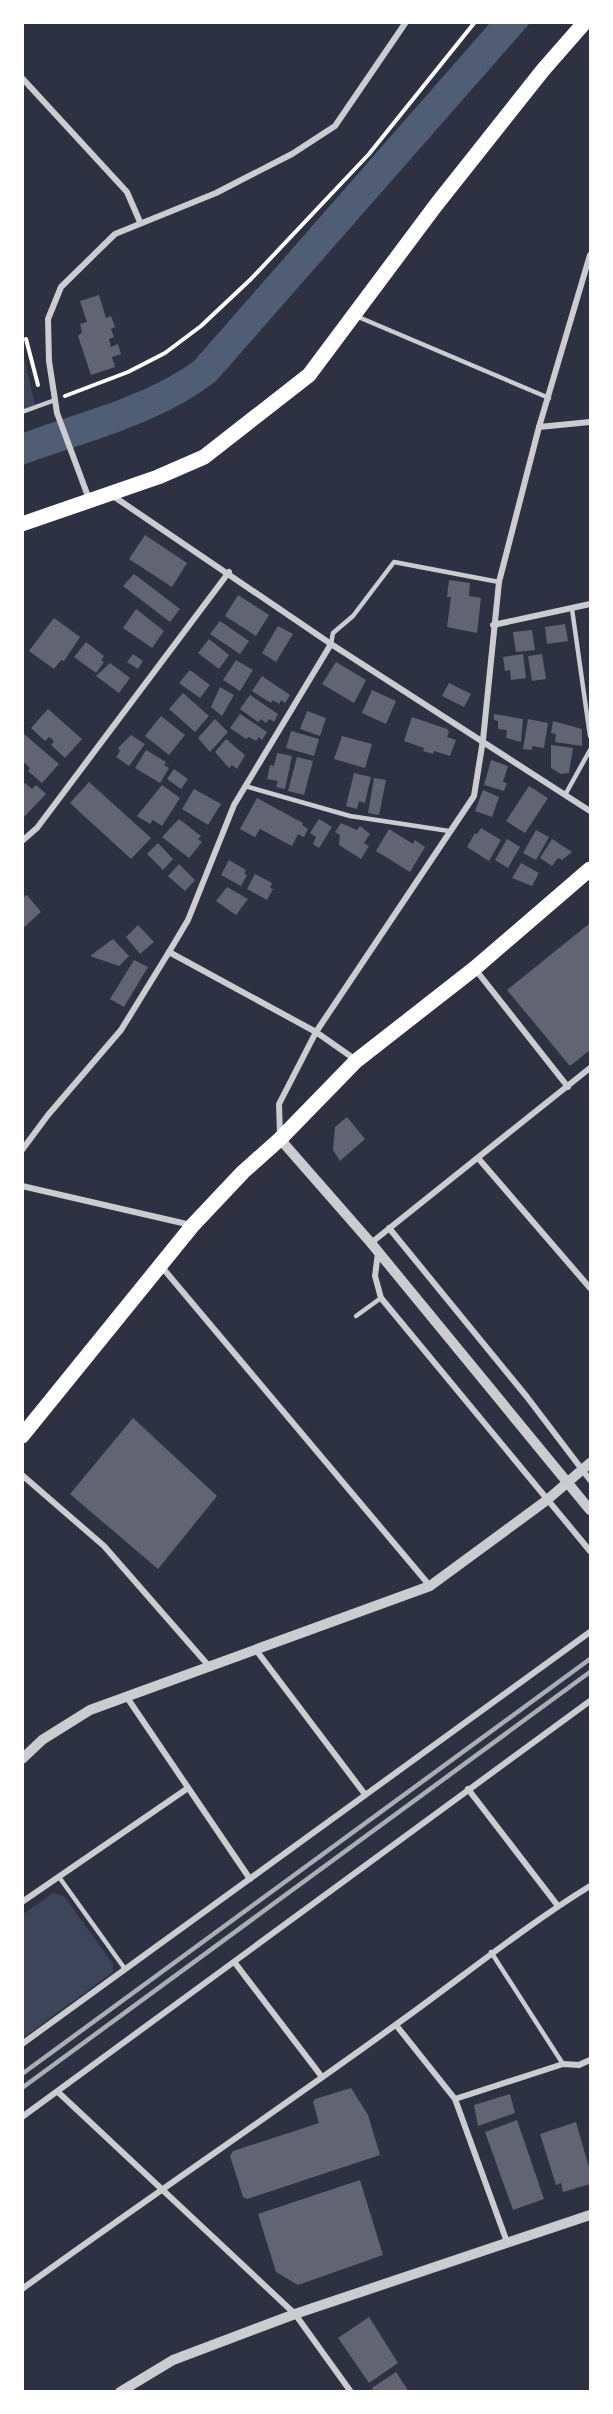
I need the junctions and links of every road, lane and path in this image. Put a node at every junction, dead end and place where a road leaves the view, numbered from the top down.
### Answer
1 (406, 22) edge
2 (475, 22) edge
3 (585, 22) edge
4 (22, 78) edge
5 (140, 222) junction
6 (591, 255) edge
7 (589, 268) edge
8 (354, 315) junction
9 (26, 339) dead end
10 (549, 398) junction
11 (55, 400) junction
12 (43, 405) junction
13 (22, 412) edge
14 (591, 422) edge
15 (539, 427) junction
16 (110, 494) junction
17 (90, 500) junction
18 (22, 524) edge
19 (229, 572) junction
20 (499, 582) junction
21 (591, 604) edge
22 (572, 609) junction
23 (493, 624) junction
24 (331, 644) junction
25 (591, 736) edge
26 (483, 740) junction
27 (591, 750) edge
28 (245, 786) junction
29 (565, 795) junction
30 (591, 811) edge
31 (449, 831) junction
32 (22, 842) edge
33 (591, 869) edge
34 (169, 952) junction
35 (475, 968) junction
36 (316, 1032) junction
37 (356, 1061) junction
38 (591, 1068) edge
39 (568, 1087) junction
40 (280, 1139) junction
41 (22, 1150) edge
42 (478, 1158) junction
43 (22, 1186) edge
44 (193, 1225) junction
45 (389, 1228) junction
46 (371, 1243) junction
47 (378, 1252) junction
48 (161, 1266) junction
49 (588, 1279) edge
50 (591, 1288) edge
51 (381, 1298) junction
52 (356, 1316) dead end
53 (22, 1436) edge
54 (583, 1469) edge
55 (22, 1475) edge
56 (591, 1480) edge
57 (551, 1496) junction
58 (591, 1510) edge
59 (591, 1551) edge
60 (430, 1586) junction
61 (591, 1632) edge
62 (256, 1650) junction
63 (208, 1665) junction
64 (126, 1695) junction
65 (591, 1701) edge
66 (22, 1759) edge
67 (188, 1788) junction
68 (468, 1789) junction
69 (364, 1793) junction
70 (59, 1877) junction
71 (250, 1879) junction
72 (591, 1886) edge
73 (22, 1902) edge
74 (558, 1906) junction
75 (490, 1952) junction
76 (235, 1963) junction
77 (125, 1969) junction
78 (396, 2025) junction
79 (22, 2044) edge
80 (591, 2060) edge
81 (563, 2064) junction
82 (322, 2077) junction
83 (58, 2092) junction
84 (455, 2099) junction
85 (22, 2117) edge
86 (162, 2187) junction
87 (591, 2215) edge
88 (507, 2242) junction
89 (22, 2289) edge
90 (295, 2314) junction
91 (120, 2391) edge
92 (351, 2391) edge

1 - 5 street
2 - 11 path
3 - 8 main road
4 - 5 street
5 - 11 street
6 - 7 street
7 - 10 street
8 - 10 lane
8 - 16 main road
9 - 12 path
10 - 15 street
11 - 12 lane
11 - 17 street
12 - 13 lane
14 - 15 street
15 - 20 street
16 - 17 main road
16 - 19 street
17 - 18 main road
19 - 24 street
19 - 32 street
20 - 23 street
20 - 24 lane
21 - 22 street
22 - 23 street
22 - 25 lane
23 - 26 street
24 - 26 street
24 - 28 street
26 - 29 street
26 - 31 street
27 - 29 lane
28 - 31 lane
28 - 34 street
29 - 30 street
31 - 36 street
33 - 35 main road
34 - 36 street
34 - 41 street
35 - 37 main road
35 - 39 street
36 - 37 street
36 - 40 street
37 - 40 main road
38 - 39 street
39 - 42 street
40 - 44 main road
40 - 46 street
42 - 45 street
42 - 49 street
43 - 44 street
44 - 48 main road
45 - 46 street
45 - 54 street
46 - 47 street
47 - 51 street
47 - 58 street
48 - 53 main road
48 - 60 street
49 - 50 street
51 - 52 lane
51 - 57 street
54 - 56 street
54 - 57 street
55 - 63 street
57 - 59 street
57 - 60 street
60 - 62 street
61 - 69 street
62 - 63 street
62 - 69 street
63 - 64 street
64 - 66 street
64 - 67 street
65 - 68 street
67 - 70 street
67 - 71 street
68 - 74 street
68 - 76 street
69 - 71 street
70 - 73 street
70 - 77 lane
71 - 77 street
72 - 74 street
74 - 75 street
75 - 78 street
75 - 81 lane
76 - 82 street
76 - 83 street
77 - 79 street
78 - 82 street
78 - 84 street
80 - 81 street
81 - 84 street
82 - 86 street
83 - 85 street
83 - 86 street
84 - 88 street
86 - 89 street
86 - 90 street
87 - 88 street
88 - 90 street
90 - 91 street
90 - 92 street

